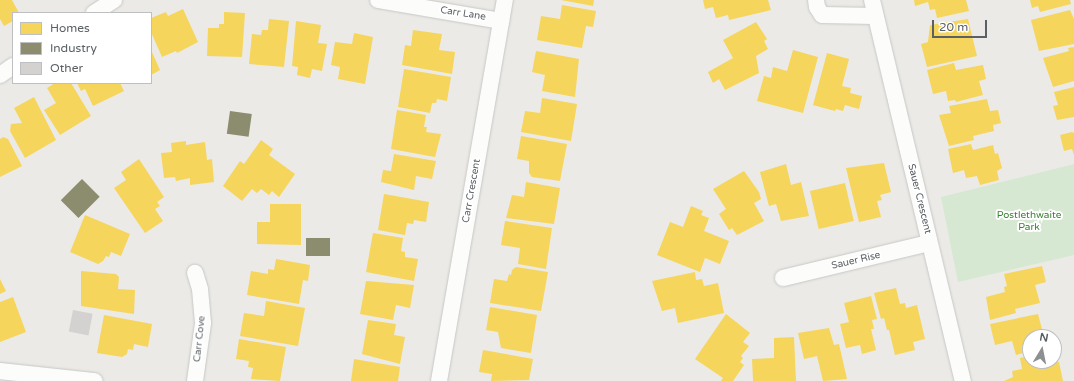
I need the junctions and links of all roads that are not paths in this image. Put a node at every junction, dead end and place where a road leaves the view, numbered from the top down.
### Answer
1 (114, 0) edge
2 (378, 0) edge
3 (505, 0) edge
4 (816, 0) edge
5 (872, 0) edge
6 (96, 12) edge
7 (875, 16) junction
8 (501, 21) junction
9 (12, 67) edge
10 (0, 75) edge
11 (929, 243) junction
12 (195, 273) dead end
13 (783, 278) dead end
14 (0, 371) edge
15 (94, 381) edge
16 (195, 381) edge
17 (438, 381) edge
18 (963, 381) edge

1 - 6 street
2 - 8 street, Carr Lane
3 - 8 street, Carr Crescent
4 - 7 street
5 - 7 street, Sauer Crescent
7 - 11 street, Sauer Crescent
8 - 17 street, Carr Crescent
9 - 10 street
11 - 13 street, Sauer Rise
11 - 18 street, Sauer Crescent
12 - 16 street, Carr Cove
14 - 15 street

